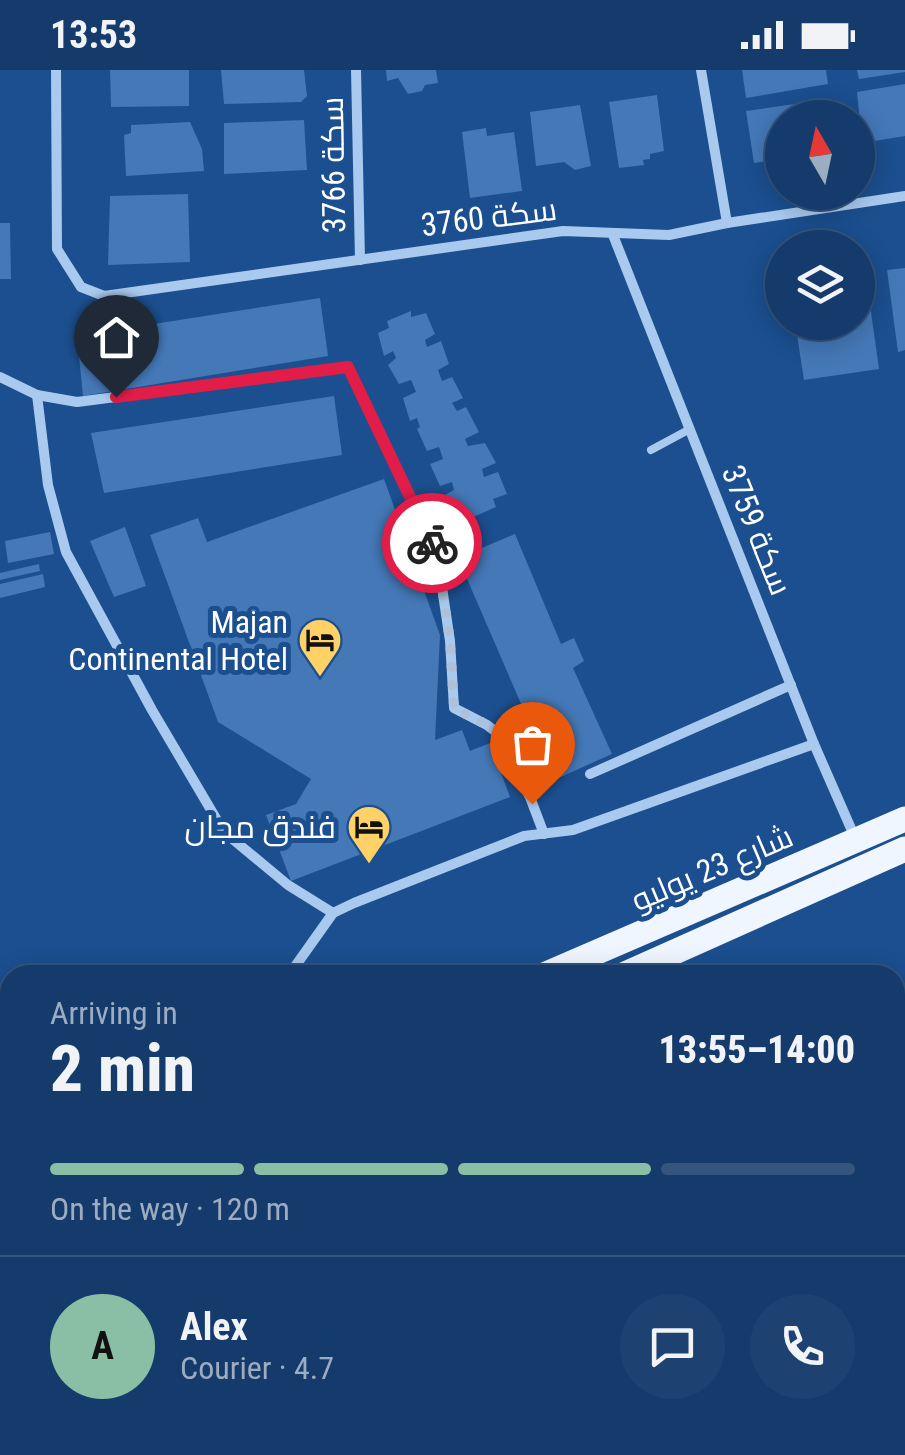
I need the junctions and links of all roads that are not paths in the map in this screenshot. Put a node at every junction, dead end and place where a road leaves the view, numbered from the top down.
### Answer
1 (56, 70) edge
2 (356, 70) edge
3 (701, 70) edge
4 (905, 196) edge
5 (727, 223) junction
6 (613, 235) junction
7 (360, 260) junction
8 (0, 377) edge
9 (38, 395) junction
10 (690, 429) junction
11 (651, 450) dead end
12 (792, 685) junction
13 (814, 744) junction
14 (590, 774) dead end
15 (905, 819) edge
16 (544, 834) junction
17 (856, 841) junction
18 (905, 849) edge
19 (333, 913) junction
20 (296, 965) edge
21 (567, 965) edge
22 (645, 965) edge

1 - 7 street, سكة 3760
2 - 7 street, سكة 3766
3 - 5 street
4 - 5 street, سكة 3760
5 - 6 street, سكة 3760
6 - 7 street, سكة 3760
6 - 10 street, سكة 3759
8 - 9 street
9 - 16 street
9 - 19 street
10 - 11 lane
10 - 12 street, سكة 3759
12 - 13 street, سكة 3759
12 - 14 street
13 - 16 street
13 - 17 street, سكة 3759
15 - 17 main road, شارع 23 يوليو
16 - 19 street
17 - 21 main road, شارع 23 يوليو
18 - 22 main road, شارع 23 يوليو
19 - 20 street

